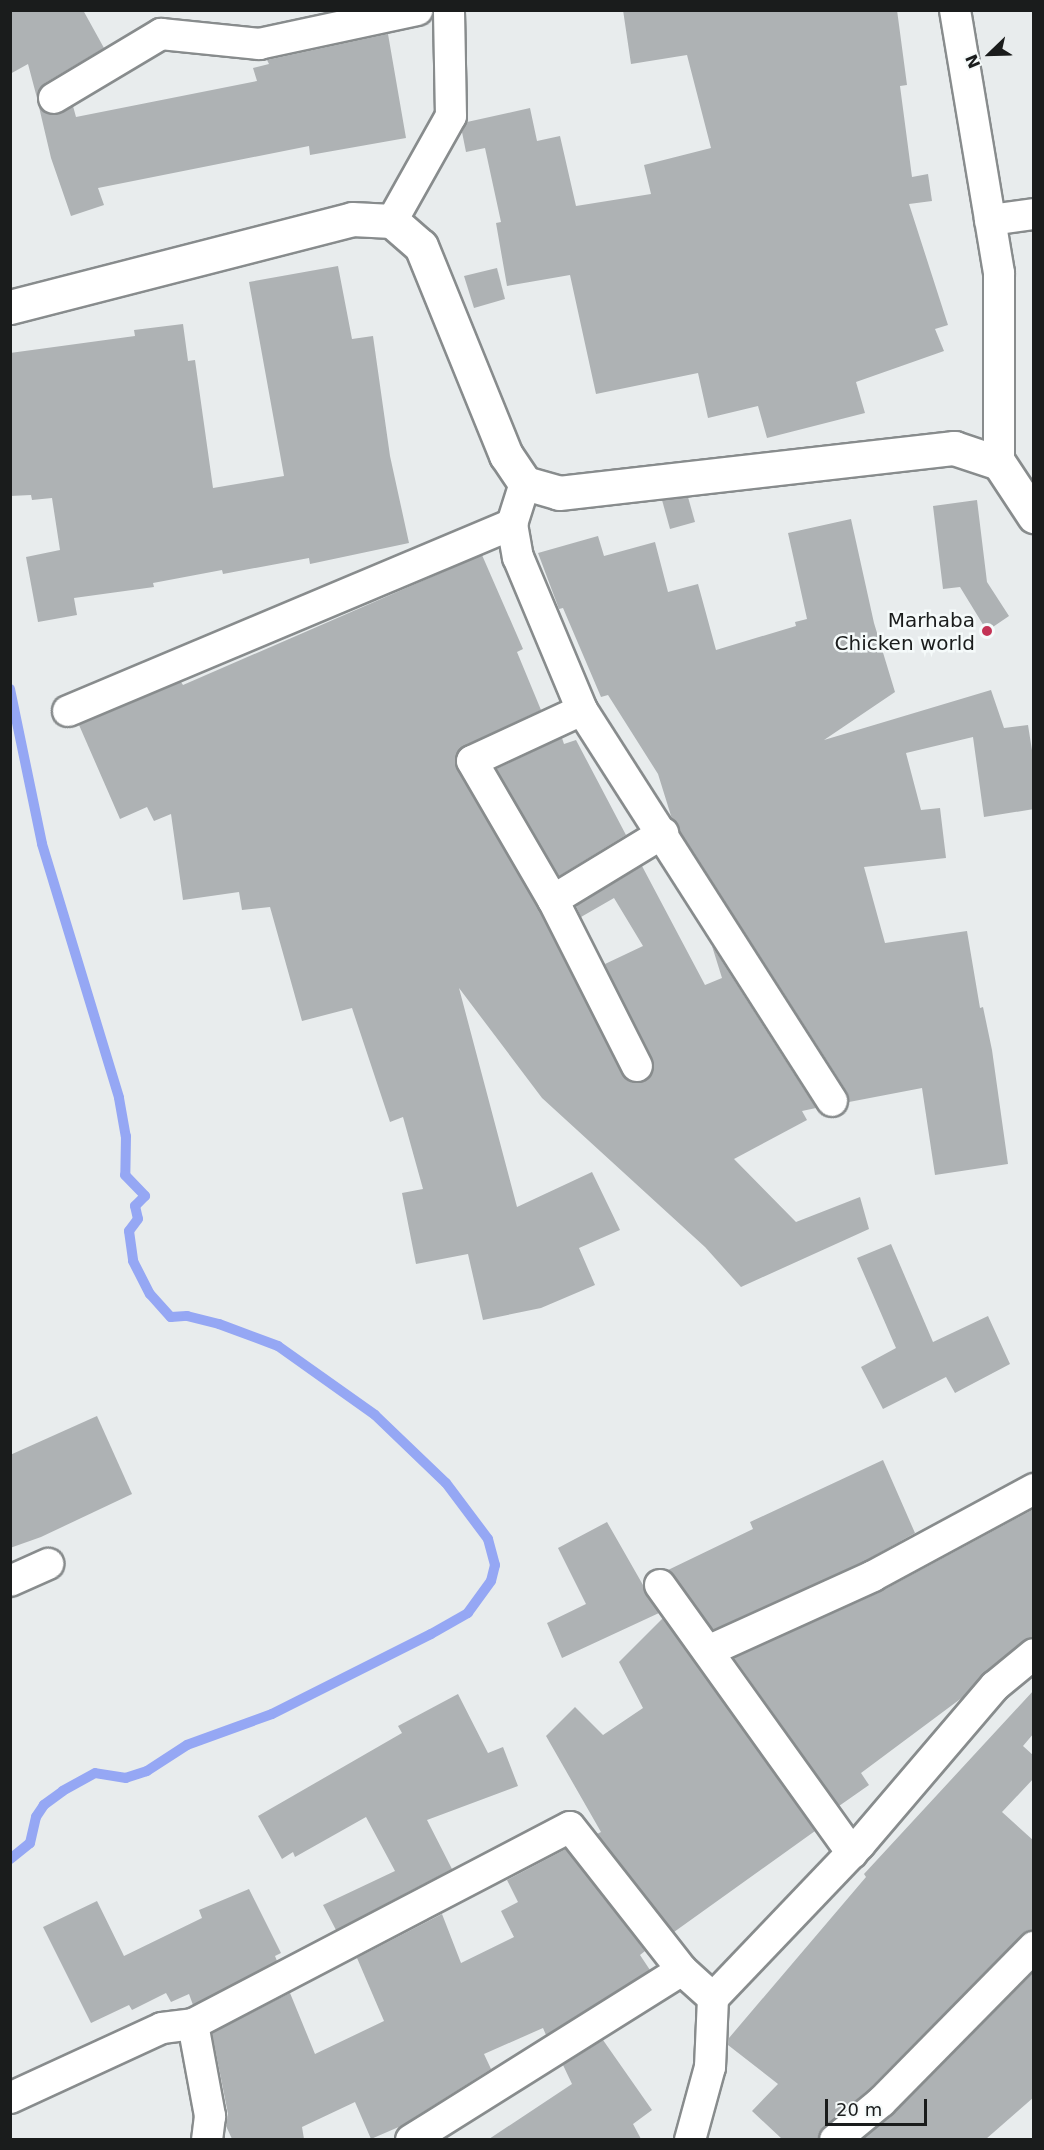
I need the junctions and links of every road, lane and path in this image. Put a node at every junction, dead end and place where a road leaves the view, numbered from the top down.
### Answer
1 (417, 10) edge
2 (448, 10) edge
3 (955, 10) edge
4 (54, 98) dead end
5 (1034, 214) edge
6 (990, 220) junction
7 (392, 221) junction
8 (10, 307) edge
9 (999, 463) junction
10 (525, 483) junction
11 (1034, 516) edge
12 (512, 524) junction
13 (582, 710) junction
14 (68, 711) dead end
15 (663, 833) junction
16 (553, 900) junction
17 (637, 1066) dead end
18 (832, 1101) dead end
19 (1034, 1489) edge
20 (48, 1564) dead end
21 (10, 1581) edge
22 (660, 1585) dead end
23 (708, 1651) junction
24 (1034, 1654) edge
25 (852, 1853) junction
26 (1034, 1947) edge
27 (682, 1970) junction
28 (712, 1998) junction
29 (193, 2024) junction
30 (10, 2098) edge
31 (207, 2139) edge
32 (411, 2139) edge
33 (690, 2139) edge
34 (835, 2139) edge

1 - 4 street
2 - 7 street
3 - 6 street
5 - 6 street
6 - 9 street
7 - 8 street
7 - 10 street
9 - 10 street
9 - 11 street
10 - 12 street
12 - 13 street
12 - 14 street
13 - 15 street
13 - 16 street
15 - 16 street
15 - 18 street
16 - 17 street
19 - 23 street
20 - 21 street
22 - 23 street
23 - 25 street
24 - 25 street
25 - 28 street
26 - 34 street
27 - 28 street
27 - 29 street
27 - 32 street
28 - 33 street
29 - 30 street
29 - 31 street

